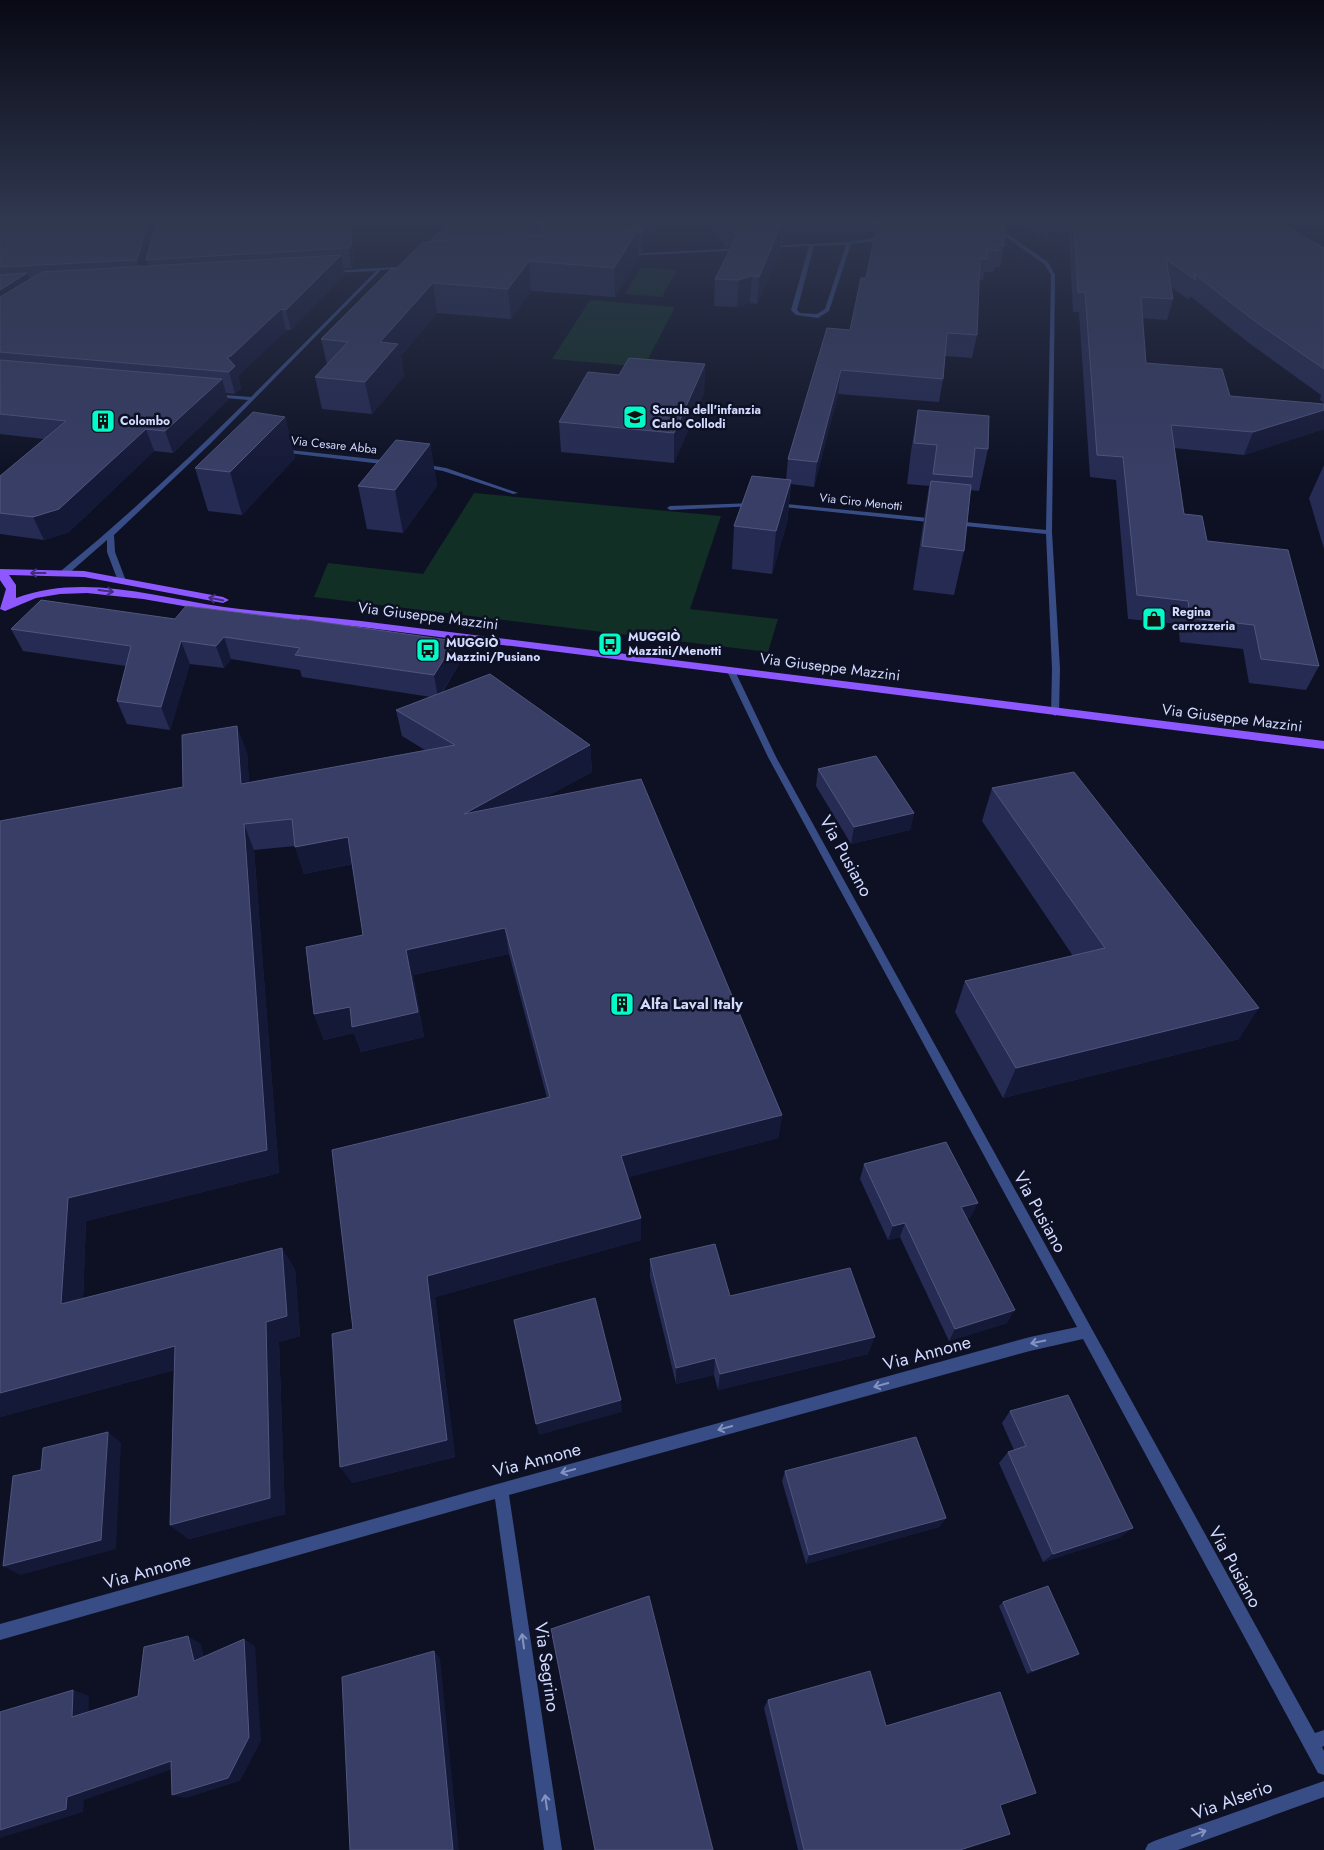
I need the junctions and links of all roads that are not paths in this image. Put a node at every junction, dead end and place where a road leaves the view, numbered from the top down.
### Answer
1 (342, 306) edge
2 (795, 306) edge
3 (828, 306) edge
4 (1053, 306) edge
5 (203, 394) edge
6 (249, 398) junction
7 (208, 443) junction
8 (217, 444) edge
9 (272, 450) edge
10 (396, 463) edge
11 (416, 465) edge
12 (515, 493) dead end
13 (762, 505) edge
14 (772, 505) edge
15 (670, 508) dead end
16 (1049, 532) junction
17 (111, 534) junction
18 (65, 572) junction
19 (0, 574) edge
20 (122, 580) junction
21 (3, 608) edge
22 (332, 621) junction
23 (731, 671) junction
24 (1055, 712) junction
25 (1324, 745) edge
26 (1086, 1332) junction
27 (501, 1490) junction
28 (0, 1632) edge
29 (1318, 1740) edge
30 (1324, 1766) edge
31 (1324, 1789) edge
32 (553, 1850) edge
33 (1154, 1850) edge

1 - 6 street
2 - 3 street
4 - 16 street
5 - 6 street
6 - 7 street
7 - 8 street
7 - 17 street
9 - 10 street, Via Cesare Abba
11 - 12 street
13 - 15 street
14 - 16 street, Via Ciro Menotti
16 - 24 street
17 - 18 street
17 - 20 street
18 -> 19 main road, Via Giuseppe Mazzini
18 - 20 main road, Via Giuseppe Mazzini
19 - 21 main road
22 -> 20 main road, Via Giuseppe Mazzini
21 -> 22 main road, Via Giuseppe Mazzini
22 - 23 main road, Via Giuseppe Mazzini
23 - 24 main road, Via Giuseppe Mazzini
23 - 26 street, Via Pusiano
24 - 25 main road, Via Giuseppe Mazzini
26 -> 27 street, Via Annone
26 - 29 street, Via Pusiano
27 - 28 street, Via Annone
32 -> 27 street, Via Segrino
29 - 30 street, Via Pusiano
33 -> 31 street, Via Alserio

